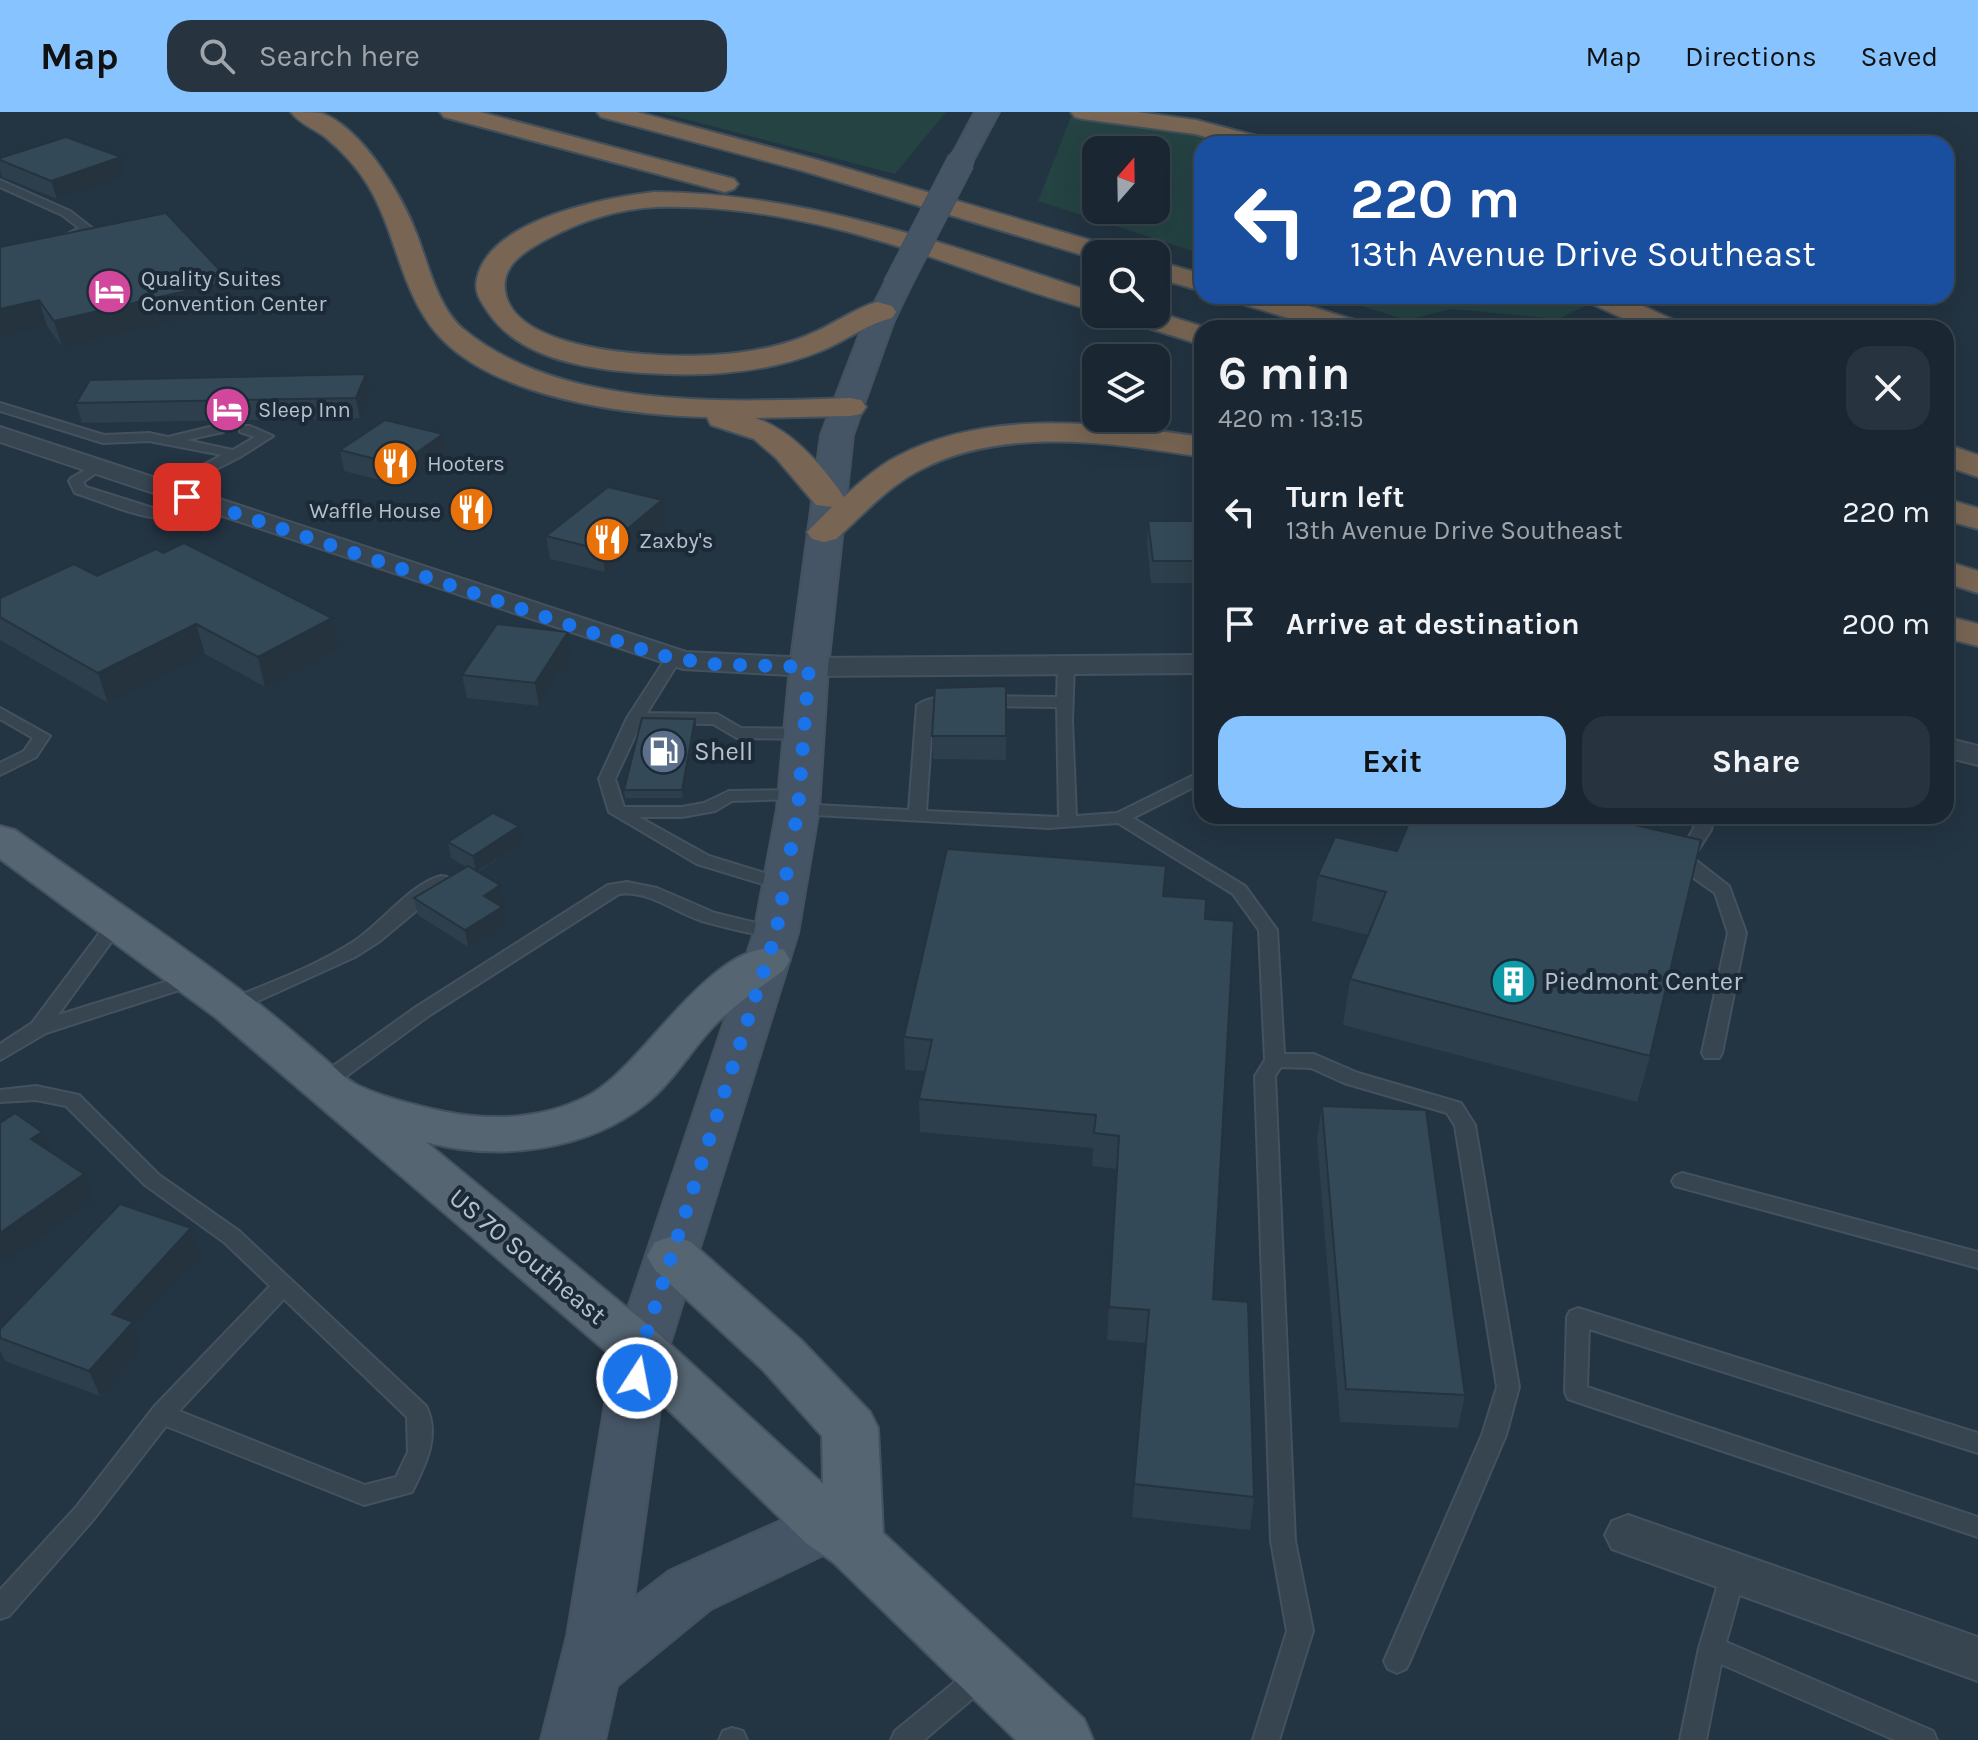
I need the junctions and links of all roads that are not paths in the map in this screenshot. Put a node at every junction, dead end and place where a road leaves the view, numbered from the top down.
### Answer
1 (303, 112) edge
2 (452, 112) edge
3 (609, 112) edge
4 (987, 112) edge
5 (1083, 112) edge
6 (1229, 136) edge
7 (0, 183) edge
8 (889, 234) junction
9 (45, 244) edge
10 (1082, 247) edge
11 (1170, 273) edge
12 (1194, 281) edge
13 (1082, 297) edge
14 (889, 300) junction
15 (1272, 304) edge
16 (1616, 304) edge
17 (1325, 320) edge
18 (1650, 320) edge
19 (1170, 326) edge
20 (1194, 333) edge
21 (653, 403) junction
22 (0, 407) edge
23 (850, 407) junction
24 (218, 429) dead end
25 (245, 429) dead end
26 (0, 434) edge
27 (168, 441) junction
28 (1194, 446) edge
29 (235, 454) junction
30 (1954, 457) edge
31 (98, 467) junction
32 (1978, 467) edge
33 (167, 490) junction
34 (207, 504) junction
35 (1954, 512) edge
36 (826, 515) junction
37 (1978, 519) edge
38 (1954, 574) edge
39 (1978, 582) edge
40 (1954, 629) edge
41 (1978, 635) edge
42 (673, 658) junction
43 (1066, 664) junction
44 (1194, 664) edge
45 (809, 667) junction
46 (1065, 702) junction
47 (0, 713) edge
48 (635, 718) junction
49 (804, 734) junction
50 (1954, 749) edge
51 (1978, 756) edge
52 (0, 770) edge
53 (1194, 780) edge
54 (799, 802) junction
55 (617, 812) junction
56 (917, 816) junction
57 (1121, 818) junction
58 (1068, 822) junction
59 (1704, 824) edge
60 (7, 852) edge
61 (1653, 853) edge
62 (1684, 860) junction
63 (441, 881) edge
64 (785, 885) junction
65 (116, 923) junction
66 (772, 946) junction
67 (212, 992) junction
68 (39, 1028) junction
69 (0, 1053) edge
70 (1712, 1053) dead end
71 (1275, 1060) junction
72 (330, 1090) junction
73 (1, 1096) edge
74 (1682, 1181) dead end
75 (673, 1256) junction
76 (1978, 1260) edge
77 (284, 1285) junction
78 (641, 1350) junction
79 (162, 1414) junction
80 (1978, 1443) edge
81 (1978, 1527) edge
82 (840, 1535) junction
83 (1628, 1535) dead end
84 (1733, 1574) junction
85 (0, 1608) edge
86 (1712, 1648) junction
87 (1978, 1659) edge
88 (1397, 1661) dead end
89 (590, 1670) junction
90 (987, 1670) junction
91 (573, 1740) edge
92 (904, 1740) edge
93 (1061, 1740) edge
94 (1266, 1740) edge
95 (1693, 1740) edge
96 (1924, 1740) edge

1 - 21 highway
2 - 8 highway
3 - 10 highway
4 - 14 main road, bridge
5 - 6 highway
7 - 9 lane
8 - 13 highway
8 - 14 highway
11 - 12 highway
14 - 23 main road
15 - 17 highway
16 - 18 highway
19 - 20 highway
21 - 23 highway
21 - 36 highway
22 - 27 lane
23 - 36 main road
24 - 27 lane
25 - 29 lane
26 - 31 street
27 - 29 lane
28 - 36 highway
29 - 33 lane
30 - 32 highway
31 - 33 street
31 - 34 lane
33 - 34 street
34 - 42 street
35 - 37 highway
36 - 45 main road
38 - 39 highway
40 - 41 highway
42 - 45 street
42 - 48 lane
43 - 44 street
43 - 45 street
43 - 46 lane
45 - 49 main road
46 - 56 lane
46 - 58 lane
47 - 52 lane
48 - 49 lane
48 - 55 lane
49 - 54 main road
50 - 51 street
53 - 57 lane
54 - 55 lane
54 - 56 lane
54 - 64 main road
55 - 64 lane
56 - 58 lane
57 - 58 lane
57 - 71 lane
59 - 62 lane
60 - 65 main road, US 70 Southeast
61 - 62 lane
62 - 70 lane
63 - 67 lane
64 - 66 main road
65 - 67 main road, US 70 Southeast
65 - 68 lane
66 - 72 lane
66 - 72 main road
66 - 75 main road
67 - 68 lane
67 - 72 main road, US 70 Southeast
68 - 69 lane
71 - 88 lane
71 - 94 lane
72 - 78 main road, US 70 Southeast
73 - 77 lane
74 - 76 lane
75 - 78 main road
75 - 82 main road
77 - 79 lane
77 - 79 lane
78 - 82 main road, US 70 Southeast
78 - 89 main road
79 - 85 lane
80 - 81 lane
82 - 89 main road
82 - 90 main road, US 70 Southeast
83 - 84 street
84 - 86 lane
84 - 87 street
86 - 95 lane
86 - 96 lane
89 - 91 main road
90 - 92 lane
90 - 93 main road, US 70 Southeast

